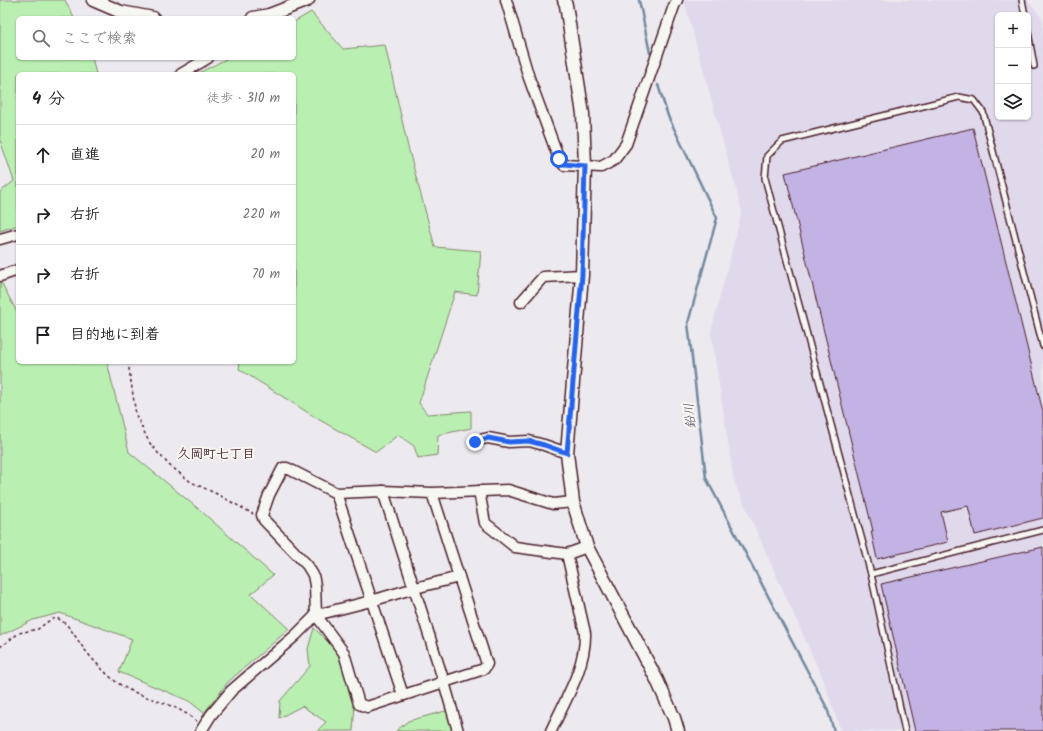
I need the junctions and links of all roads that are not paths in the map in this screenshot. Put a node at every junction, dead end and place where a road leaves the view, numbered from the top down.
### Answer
1 (93, 0) edge
2 (308, 0) edge
3 (506, 0) edge
4 (564, 0) edge
5 (677, 0) edge
6 (1022, 0) edge
7 (1024, 12) edge
8 (142, 16) edge
9 (267, 16) edge
10 (1031, 48) edge
11 (205, 60) edge
12 (1034, 66) dead end
13 (184, 72) edge
14 (585, 166) junction
15 (16, 235) edge
16 (0, 239) edge
17 (16, 271) edge
18 (582, 275) junction
19 (0, 276) edge
20 (521, 302) dead end
21 (1043, 346) edge
22 (475, 442) dead end
23 (567, 453) junction
24 (478, 491) junction
25 (383, 492) junction
26 (336, 493) junction
27 (432, 493) junction
28 (573, 502) junction
29 (1043, 530) edge
30 (587, 547) junction
31 (566, 554) junction
32 (871, 574) junction
33 (459, 577) junction
34 (415, 588) junction
35 (371, 601) junction
36 (316, 615) junction
37 (444, 682) junction
38 (403, 696) junction
39 (202, 729) edge
40 (458, 731) edge
41 (551, 731) edge
42 (678, 731) edge
43 (905, 731) edge

1 - 8 street
2 - 9 street
3 - 14 street
4 - 14 street
5 - 14 street
6 - 7 lane
10 - 12 lane
11 - 13 street
14 - 18 street
15 - 16 street
17 - 19 street
18 - 20 street
18 - 23 street
21 - 32 lane
22 - 23 street
23 - 28 street
24 - 27 street
24 - 28 street
24 - 31 street
25 - 26 street
25 - 27 street
25 - 34 street
26 - 35 street
26 - 36 street
27 - 33 street
28 - 30 street
29 - 32 lane
30 - 31 street
30 - 42 street
31 - 41 street
32 - 43 lane
33 - 34 street
33 - 37 street
34 - 35 street
34 - 37 street
35 - 36 street
35 - 38 street
36 - 38 street
36 - 39 street
37 - 38 street
37 - 40 street

